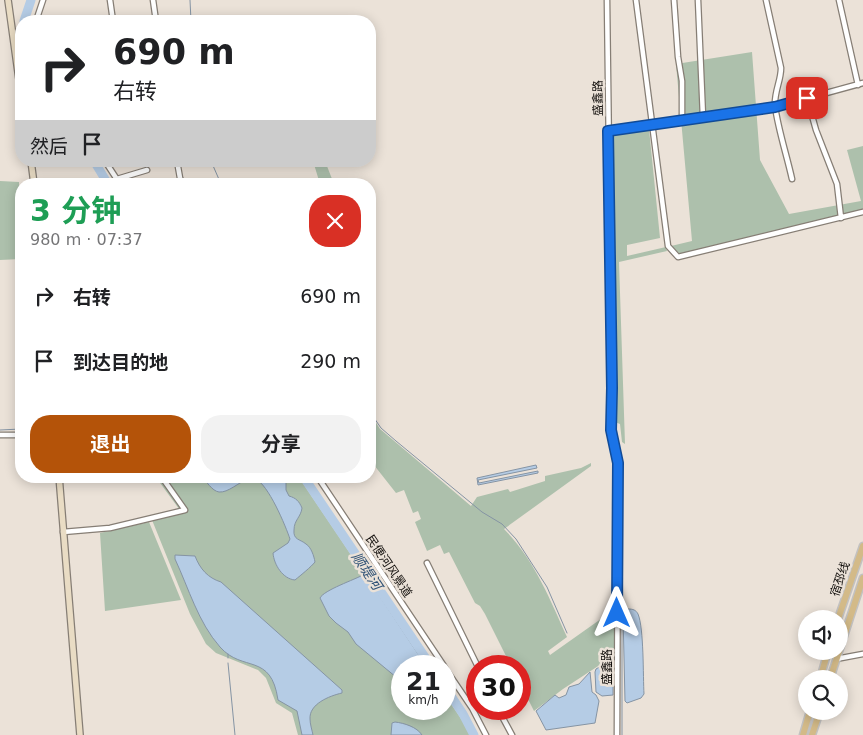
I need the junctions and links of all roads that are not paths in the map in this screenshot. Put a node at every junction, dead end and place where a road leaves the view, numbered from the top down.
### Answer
1 (8, 0) edge
2 (43, 0) edge
3 (110, 0) edge
4 (154, 0) edge
5 (607, 0) edge
6 (636, 0) edge
7 (674, 0) edge
8 (698, 0) edge
9 (766, 0) edge
10 (839, 0) edge
11 (38, 15) edge
12 (112, 15) edge
13 (155, 15) edge
14 (15, 51) edge
15 (860, 84) edge
16 (807, 98) junction
17 (775, 107) junction
18 (703, 117) junction
19 (682, 120) junction
20 (652, 124) junction
21 (608, 131) junction
22 (109, 167) edge
23 (147, 170) dead end
24 (116, 178) edge
25 (120, 178) edge
26 (792, 179) dead end
27 (863, 212) edge
28 (841, 218) junction
29 (0, 435) edge
30 (15, 435) edge
31 (60, 483) edge
32 (166, 483) edge
33 (322, 483) edge
34 (64, 532) junction
35 (863, 546) edge
36 (427, 563) dead end
37 (863, 578) edge
38 (841, 610) edge
39 (848, 623) edge
40 (863, 654) edge
41 (436, 655) edge
42 (472, 655) edge
43 (848, 657) edge
44 (456, 685) edge
45 (504, 720) edge
46 (807, 720) edge
47 (817, 720) edge
48 (80, 735) edge
49 (486, 735) edge
50 (512, 735) edge
51 (617, 735) edge
52 (803, 735) edge
53 (812, 735) edge

1 - 14 street
2 - 11 street
3 - 12 street
4 - 13 street
5 - 21 street, 盛鑫路
6 - 20 street
7 - 19 street
8 - 18 street
9 - 17 street
10 - 15 street
15 - 16 street
16 - 17 street
16 - 28 street
17 - 18 street
17 - 26 street
18 - 19 street
19 - 20 street
20 - 21 street
20 - 28 street
21 - 51 street, 盛鑫路
22 - 24 street
23 - 25 street
27 - 28 street
29 - 30 street
31 - 34 street
32 - 34 street
33 - 41 street, 民便河风景道
34 - 48 street
35 - 38 main road, 宿邳线
36 - 42 street
37 - 39 main road, 宿邳线
40 - 43 street
44 - 49 street, 民便河风景道
45 - 50 street
46 - 52 main road
47 - 53 main road

